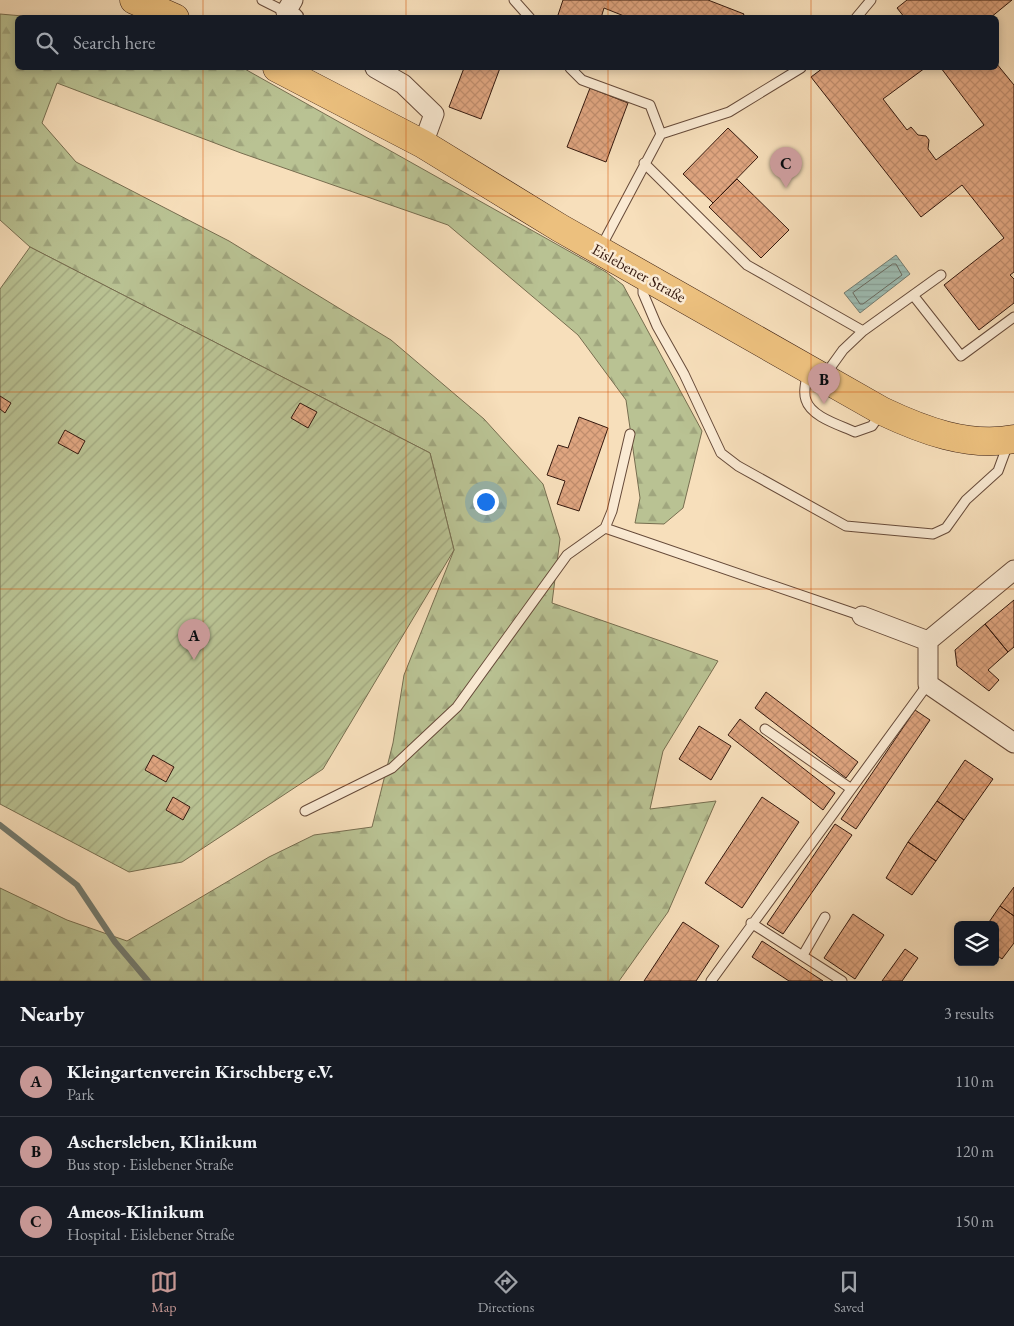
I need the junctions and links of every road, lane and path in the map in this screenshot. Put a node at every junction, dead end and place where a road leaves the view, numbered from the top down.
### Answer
1 (134, 0) edge
2 (262, 0) edge
3 (514, 0) edge
4 (870, 0) edge
5 (291, 10) edge
6 (168, 15) edge
7 (527, 15) edge
8 (858, 15) edge
9 (281, 70) edge
10 (378, 70) edge
11 (572, 70) edge
12 (798, 70) edge
13 (661, 134) junction
14 (423, 144) junction
15 (644, 163) junction
16 (599, 250) junction
17 (643, 275) junction
18 (940, 275) dead end
19 (913, 295) junction
20 (1014, 317) edge
21 (863, 330) junction
22 (815, 374) junction
23 (630, 434) dead end
24 (1011, 440) edge
25 (605, 528) junction
26 (1014, 570) edge
27 (862, 616) joint
28 (928, 641) junction
29 (928, 684) junction
30 (766, 729) dead end
31 (1014, 743) edge
32 (850, 788) junction
33 (305, 811) dead end
34 (825, 917) dead end
35 (751, 923) junction
36 (803, 955) junction
37 (711, 981) edge
38 (842, 981) edge

1 - 6 main road
2 - 5 lane
3 - 7 lane
4 - 8 lane
9 - 14 main road, Eislebener Straße
10 - 14 street
11 - 13 lane
12 - 13 lane
13 - 15 lane
14 - 16 main road, Eislebener Straße
15 - 16 lane
15 - 21 lane
16 - 17 main road, Eislebener Straße
17 - 22 main road, Eislebener Straße
17 - 24 lane
18 - 19 lane
19 - 20 lane
19 - 21 lane
21 - 22 lane
22 - 24 main road, Eislebener Straße
23 - 25 lane
25 - 27 lane
25 - 33 lane
26 - 28 street
27 - 28 street
28 - 29 street
29 - 31 street
29 - 32 lane
30 - 32 lane
32 - 35 lane
34 - 36 lane
35 - 36 lane
35 - 37 lane
36 - 38 lane

